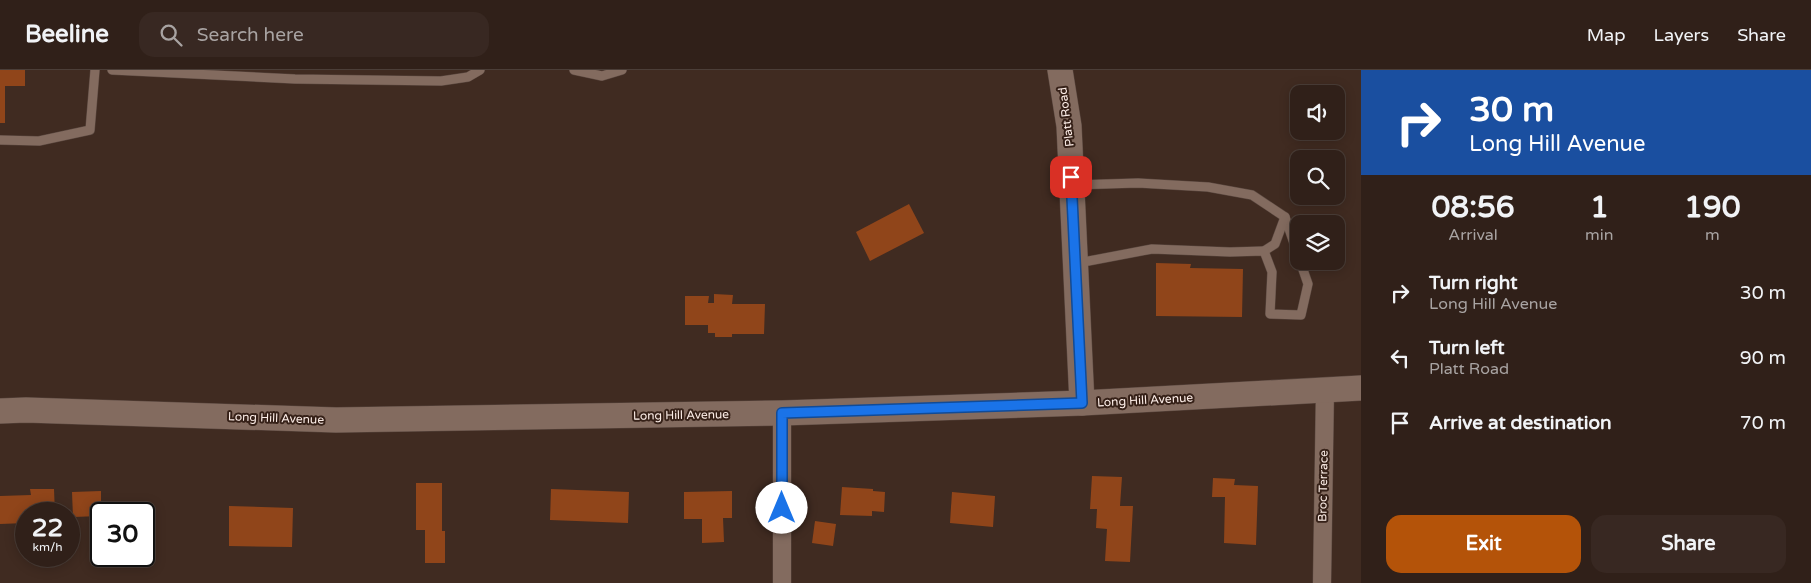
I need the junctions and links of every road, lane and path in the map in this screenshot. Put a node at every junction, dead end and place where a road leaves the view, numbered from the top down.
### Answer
1 (95, 70) edge
2 (112, 70) edge
3 (480, 70) edge
4 (574, 70) edge
5 (622, 70) edge
6 (1060, 70) edge
7 (0, 140) edge
8 (1071, 185) junction
9 (1285, 217) junction
10 (1290, 232) edge
11 (1264, 251) junction
12 (1075, 264) junction
13 (1303, 270) edge
14 (1361, 388) edge
15 (1325, 389) junction
16 (1082, 403) junction
17 (0, 411) edge
18 (782, 413) junction
19 (782, 583) edge
20 (1322, 583) edge

1 - 7 lane
2 - 3 lane
4 - 5 lane
6 - 8 street, Platt Road
8 - 9 lane
8 - 12 street, Platt Road
9 - 10 lane
9 - 11 lane
11 - 12 lane
11 - 13 lane
12 - 16 street, Platt Road
14 - 15 street, Long Hill Avenue
15 - 16 street, Long Hill Avenue
15 - 20 street, Broc Terrace
16 - 18 street, Long Hill Avenue
17 - 18 street, Long Hill Avenue
18 - 19 street

